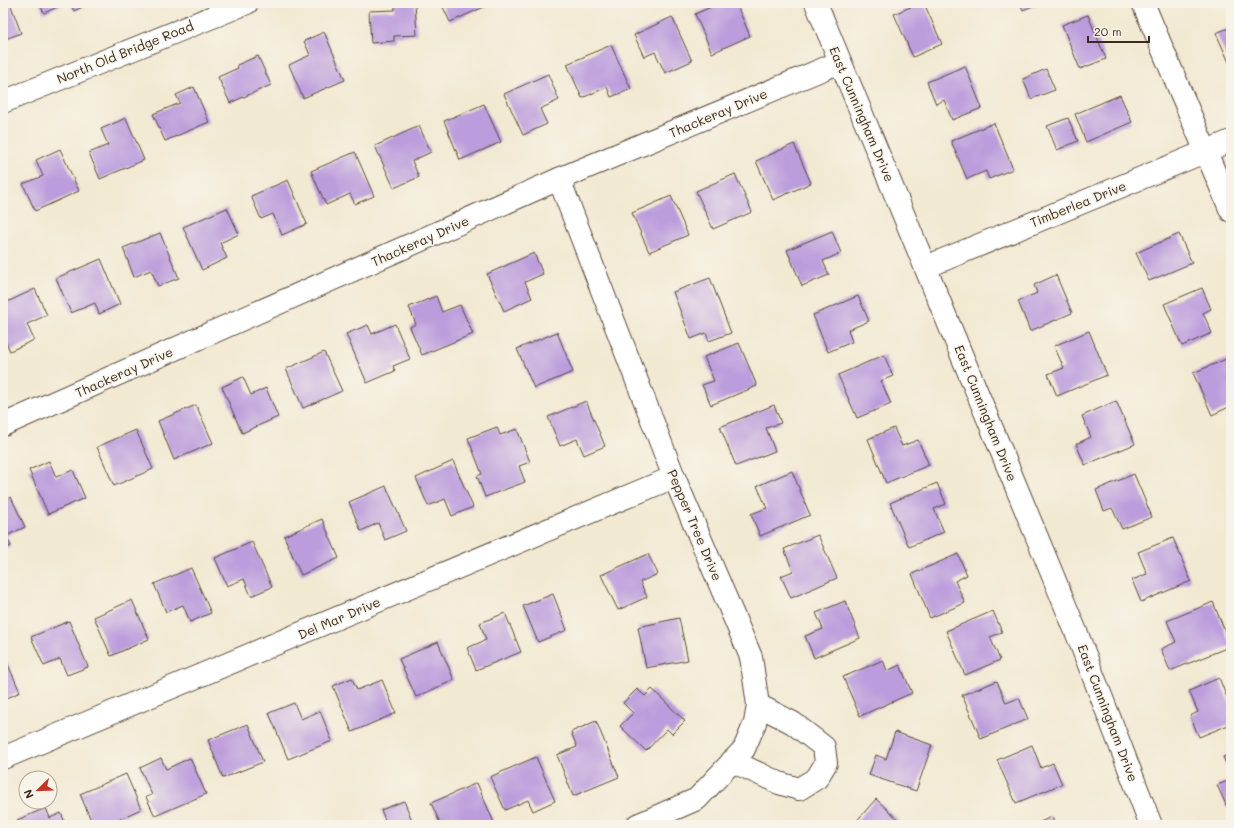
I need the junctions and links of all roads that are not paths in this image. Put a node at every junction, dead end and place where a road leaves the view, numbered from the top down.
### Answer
1 (247, 3) edge
2 (816, 3) edge
3 (1143, 3) edge
4 (840, 62) junction
5 (3, 102) edge
6 (1231, 141) edge
7 (1206, 152) junction
8 (559, 180) junction
9 (1231, 211) edge
10 (926, 268) junction
11 (3, 425) edge
12 (674, 477) junction
13 (758, 705) junction
14 (3, 758) edge
15 (732, 761) junction
16 (637, 825) edge
17 (1151, 825) edge

1 - 5 street, North Old Bridge Road
2 - 4 street, East Cunningham Drive
3 - 7 street
4 - 8 street, Thackeray Drive
4 - 10 street, East Cunningham Drive
6 - 7 street, Timberlea Drive
7 - 9 street
7 - 10 street, Timberlea Drive
8 - 11 street, Thackeray Drive
8 - 12 street, Pepper Tree Drive
10 - 17 street, East Cunningham Drive
12 - 13 street, Pepper Tree Drive
12 - 14 street, Del Mar Drive
13 - 15 street, Pepper Tree Drive
13 - 15 street
15 - 16 street, Pepper Tree Drive

